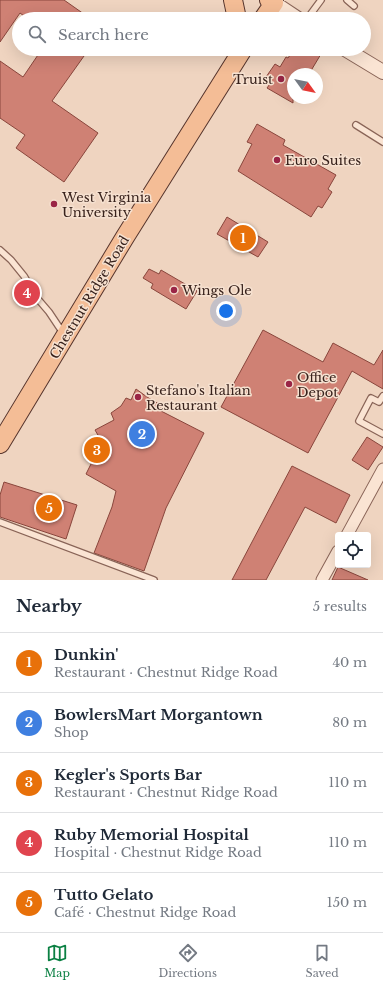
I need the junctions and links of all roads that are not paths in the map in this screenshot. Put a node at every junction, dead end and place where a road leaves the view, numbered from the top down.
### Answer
1 (233, 0) edge
2 (321, 0) edge
3 (346, 0) edge
4 (273, 1) edge
5 (354, 6) dead end
6 (236, 12) edge
7 (268, 12) edge
8 (288, 12) edge
9 (312, 12) edge
10 (227, 56) edge
11 (238, 56) edge
12 (357, 56) edge
13 (383, 72) edge
14 (216, 90) junction
15 (356, 125) dead end
16 (383, 142) edge
17 (0, 250) edge
18 (66, 337) junction
19 (383, 396) edge
20 (383, 434) edge
21 (0, 444) edge
22 (383, 469) edge
23 (0, 522) edge
24 (349, 532) edge
25 (335, 556) edge
26 (154, 580) edge
27 (322, 580) edge

1 - 6 main road
2 - 9 lane
3 - 5 lane
4 - 7 main road
4 - 8 street
10 - 14 main road
11 - 14 main road, Chestnut Ridge Road
12 - 13 street
14 - 18 main road, Chestnut Ridge Road
15 - 16 lane
17 - 18 lane
18 - 21 main road, Chestnut Ridge Road
19 - 20 lane
22 - 24 street
23 - 26 lane
25 - 27 street

